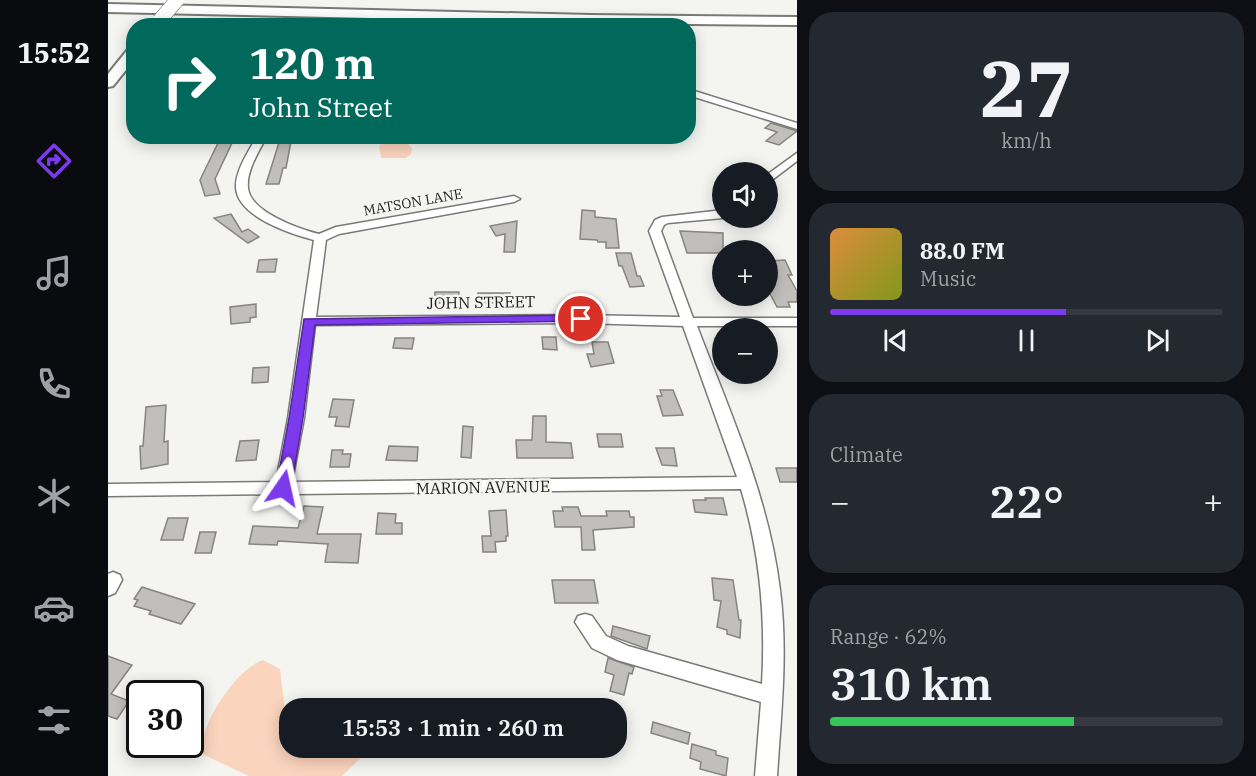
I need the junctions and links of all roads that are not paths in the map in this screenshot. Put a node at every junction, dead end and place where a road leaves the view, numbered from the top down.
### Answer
1 (135, 0) edge
2 (168, 0) edge
3 (177, 0) edge
4 (490, 3) dead end
5 (108, 8) edge
6 (592, 11) junction
7 (797, 13) edge
8 (156, 18) edge
9 (158, 18) edge
10 (536, 18) edge
11 (696, 20) edge
12 (797, 21) edge
13 (126, 60) edge
14 (126, 62) edge
15 (108, 72) edge
16 (108, 84) edge
17 (696, 94) edge
18 (797, 126) edge
19 (258, 144) edge
20 (797, 156) edge
21 (778, 172) edge
22 (514, 199) dead end
23 (712, 216) edge
24 (320, 238) junction
25 (309, 321) junction
26 (689, 322) junction
27 (797, 322) edge
28 (748, 483) junction
29 (283, 488) junction
30 (108, 490) edge
31 (585, 622) dead end
32 (772, 696) junction
33 (766, 776) edge

1 - 6 highway
2 - 8 highway
3 - 9 highway, bridge
4 - 6 highway
5 - 10 highway
6 - 7 highway
11 - 12 highway
13 - 15 highway
14 - 16 highway
17 - 18 street
19 - 24 street
20 - 21 street
22 - 24 street, MATSON LANE
23 - 26 street
24 - 25 street
25 - 26 street, JOHN STREET
25 - 29 street
26 - 27 street, JOHN STREET
26 - 28 street
28 - 29 street, MARION AVENUE
28 - 32 street
29 - 30 street, MARION AVENUE
31 - 32 street
32 - 33 street

